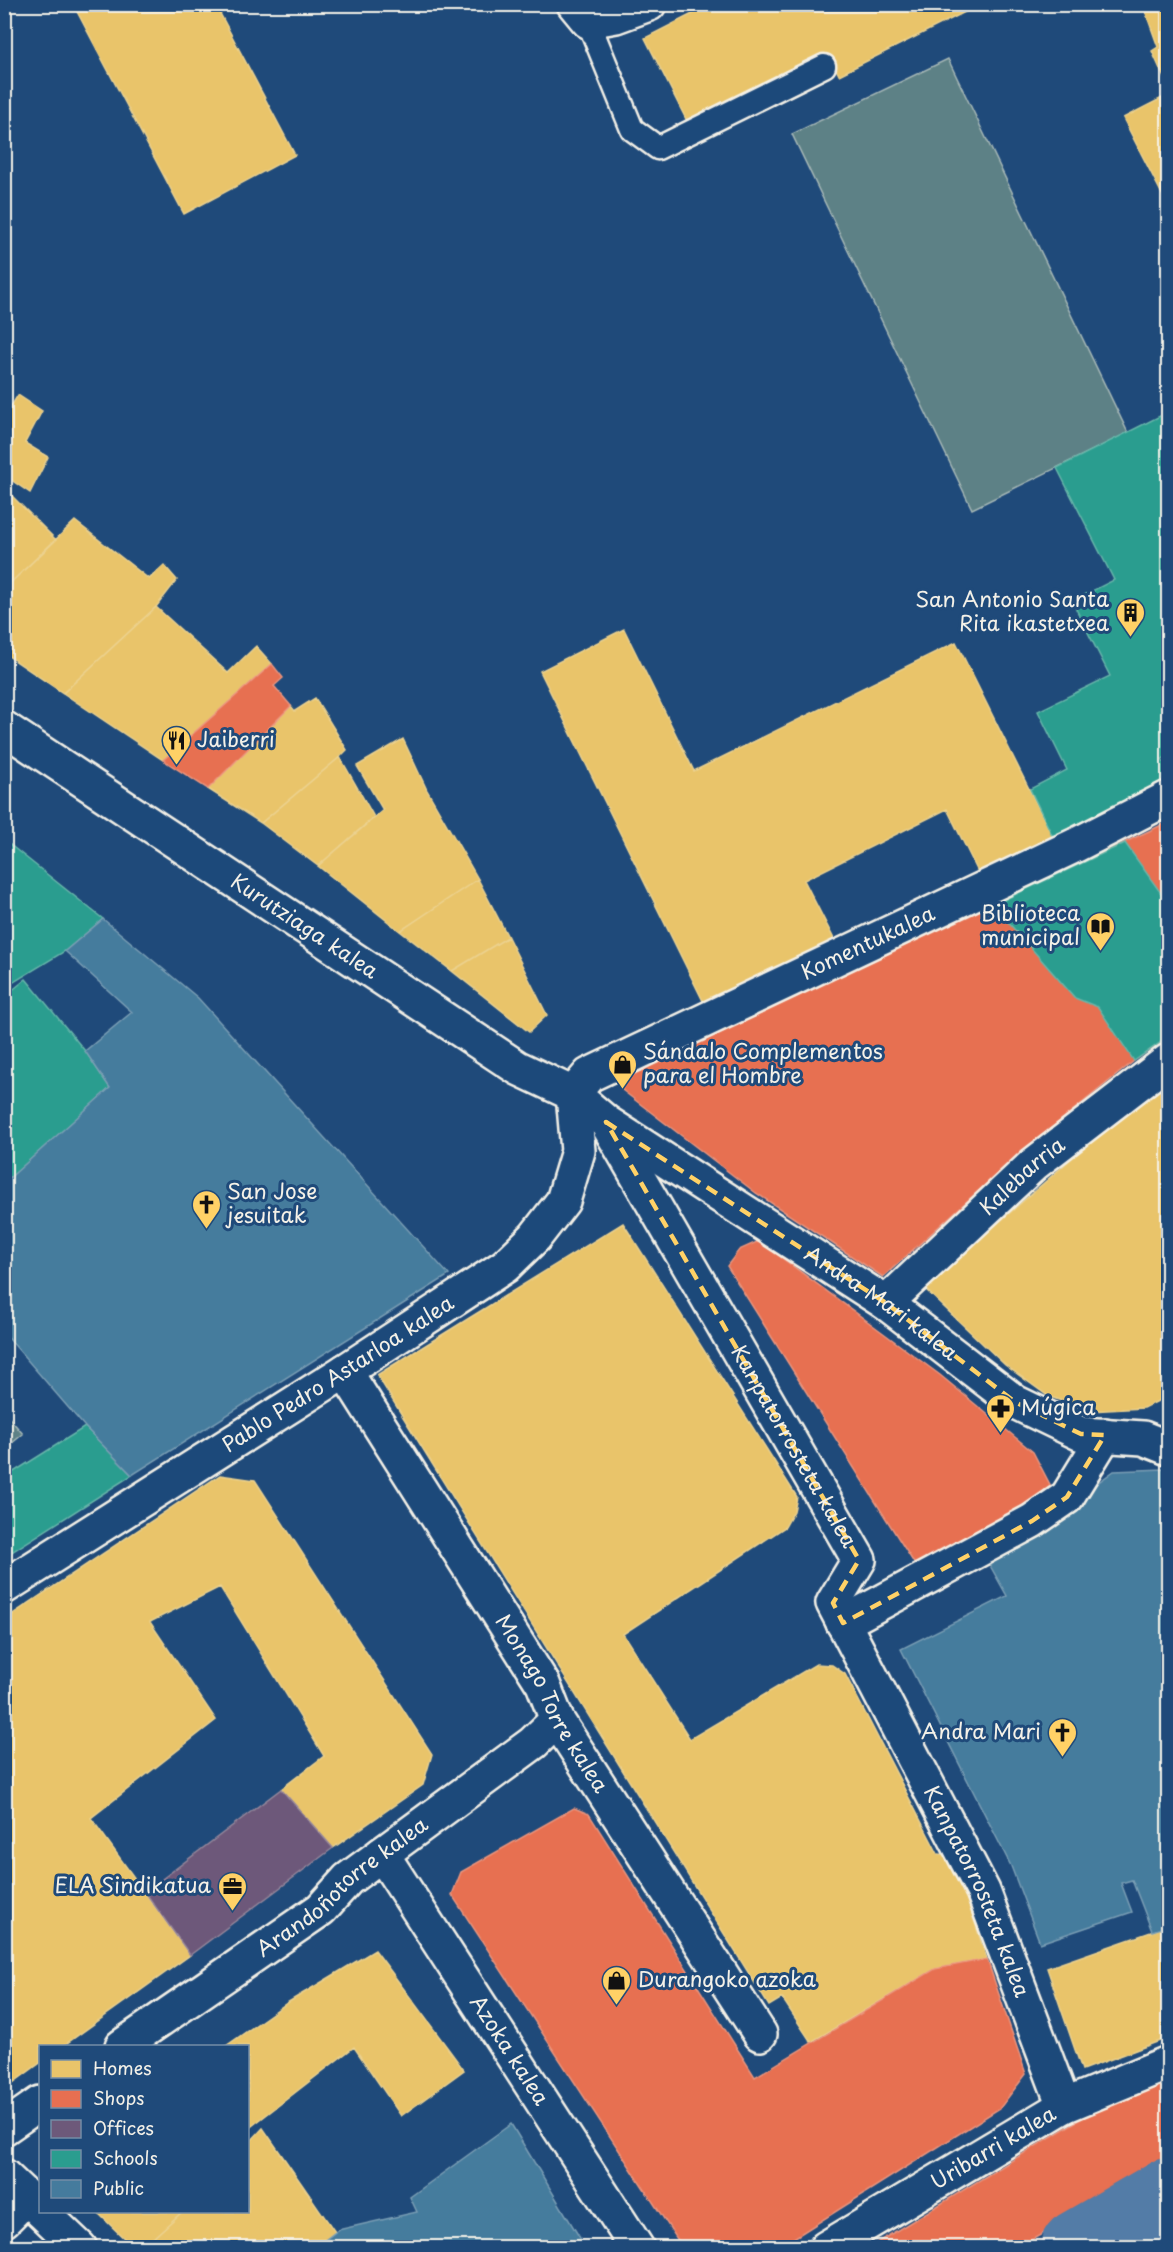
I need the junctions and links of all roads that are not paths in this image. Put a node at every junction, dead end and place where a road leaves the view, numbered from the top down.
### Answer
1 (649, 4) edge
2 (581, 13) edge
3 (824, 66) dead end
4 (4, 728) edge
5 (1168, 798) edge
6 (1168, 1060) edge
7 (573, 1094) junction
8 (606, 1122) junction
9 (886, 1303) junction
10 (345, 1371) junction
11 (1105, 1435) junction
12 (1160, 1435) edge
13 (4, 1587) edge
14 (843, 1623) junction
15 (557, 1720) junction
16 (382, 1854) junction
17 (760, 2034) dead end
18 (123, 2045) edge
19 (1168, 2063) edge
20 (39, 2104) edge
21 (1064, 2106) junction
22 (4, 2128) edge
23 (4, 2176) edge
24 (25, 2213) edge
25 (80, 2247) edge
26 (637, 2247) edge
27 (826, 2247) edge

1 - 2 street
2 - 3 lane
4 - 7 street, Kurutziaga kalea
5 - 7 street, Komentukalea
6 - 9 street, Kalebarria
7 - 8 street, Kurutziaga kalea
7 - 10 street, Pablo Pedro Astarloa kalea
8 - 9 street, Andra Mari kalea
8 - 14 street, Kanpatorrosteta kalea
9 - 11 street, Andra Mari kalea
10 - 13 street, Pablo Pedro Astarloa kalea
10 - 15 street, Monago Torre kalea
11 - 12 street, Andra Mari kalea
11 - 14 street
14 - 21 street, Kanpatorrosteta kalea
15 - 16 street, Arandoñotorre kalea
15 - 17 street, Monago Torre kalea
16 - 18 street, Arandoñotorre kalea
16 - 26 street, Azoka kalea
19 - 21 street, Uribarri kalea
20 - 22 street
21 - 27 street, Uribarri kalea
23 - 24 street
24 - 25 street

